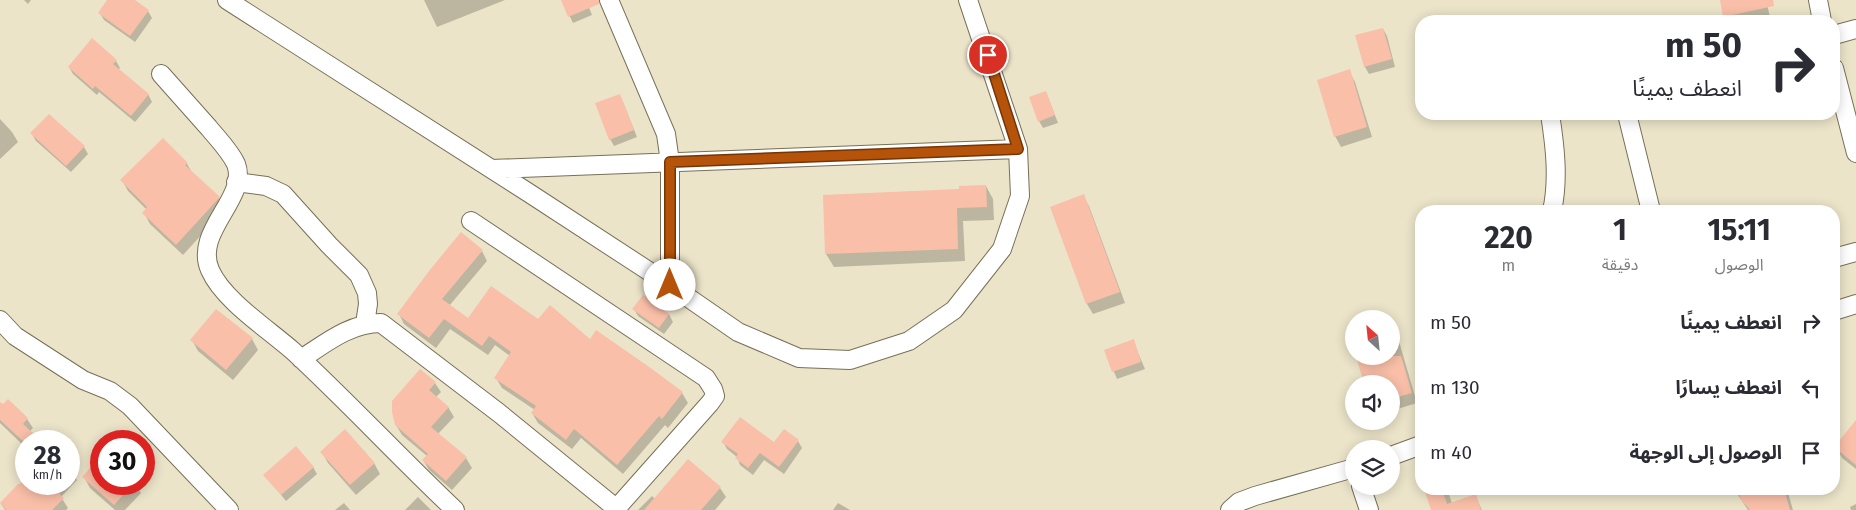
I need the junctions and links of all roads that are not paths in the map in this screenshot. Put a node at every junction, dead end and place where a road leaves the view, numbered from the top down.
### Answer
1 (227, 0) edge
2 (609, 0) edge
3 (968, 0) edge
4 (1818, 0) edge
5 (1821, 15) edge
6 (1856, 29) edge
7 (1840, 33) edge
8 (161, 74) dead end
9 (1840, 91) edge
10 (1551, 120) edge
11 (1628, 120) edge
12 (1018, 149) junction
13 (1856, 153) edge
14 (670, 162) junction
15 (492, 169) junction
16 (236, 182) junction
17 (1553, 205) edge
18 (1650, 205) edge
19 (471, 221) dead end
20 (1856, 252) edge
21 (1840, 256) edge
22 (670, 285) junction
23 (1856, 304) edge
24 (1840, 309) edge
25 (0, 320) edge
26 (365, 324) junction
27 (301, 359) junction
28 (1415, 447) edge
29 (1400, 453) edge
30 (1345, 471) edge
31 (1364, 495) edge
32 (616, 509) edge
33 (229, 510) edge
34 (455, 510) edge
35 (1230, 510) edge
36 (1369, 510) edge

1 - 15 street
2 - 14 street
3 - 12 street
4 - 5 street
6 - 7 street
8 - 16 street
9 - 13 street
10 - 17 street
11 - 18 street
12 - 14 street
12 - 22 street
14 - 15 street
14 - 22 street
15 - 22 street
16 - 26 street
16 - 27 street
19 - 32 street
20 - 21 street
23 - 24 street
25 - 33 street
26 - 27 street
26 - 32 street
27 - 34 street
28 - 29 street
30 - 35 street
31 - 36 street

